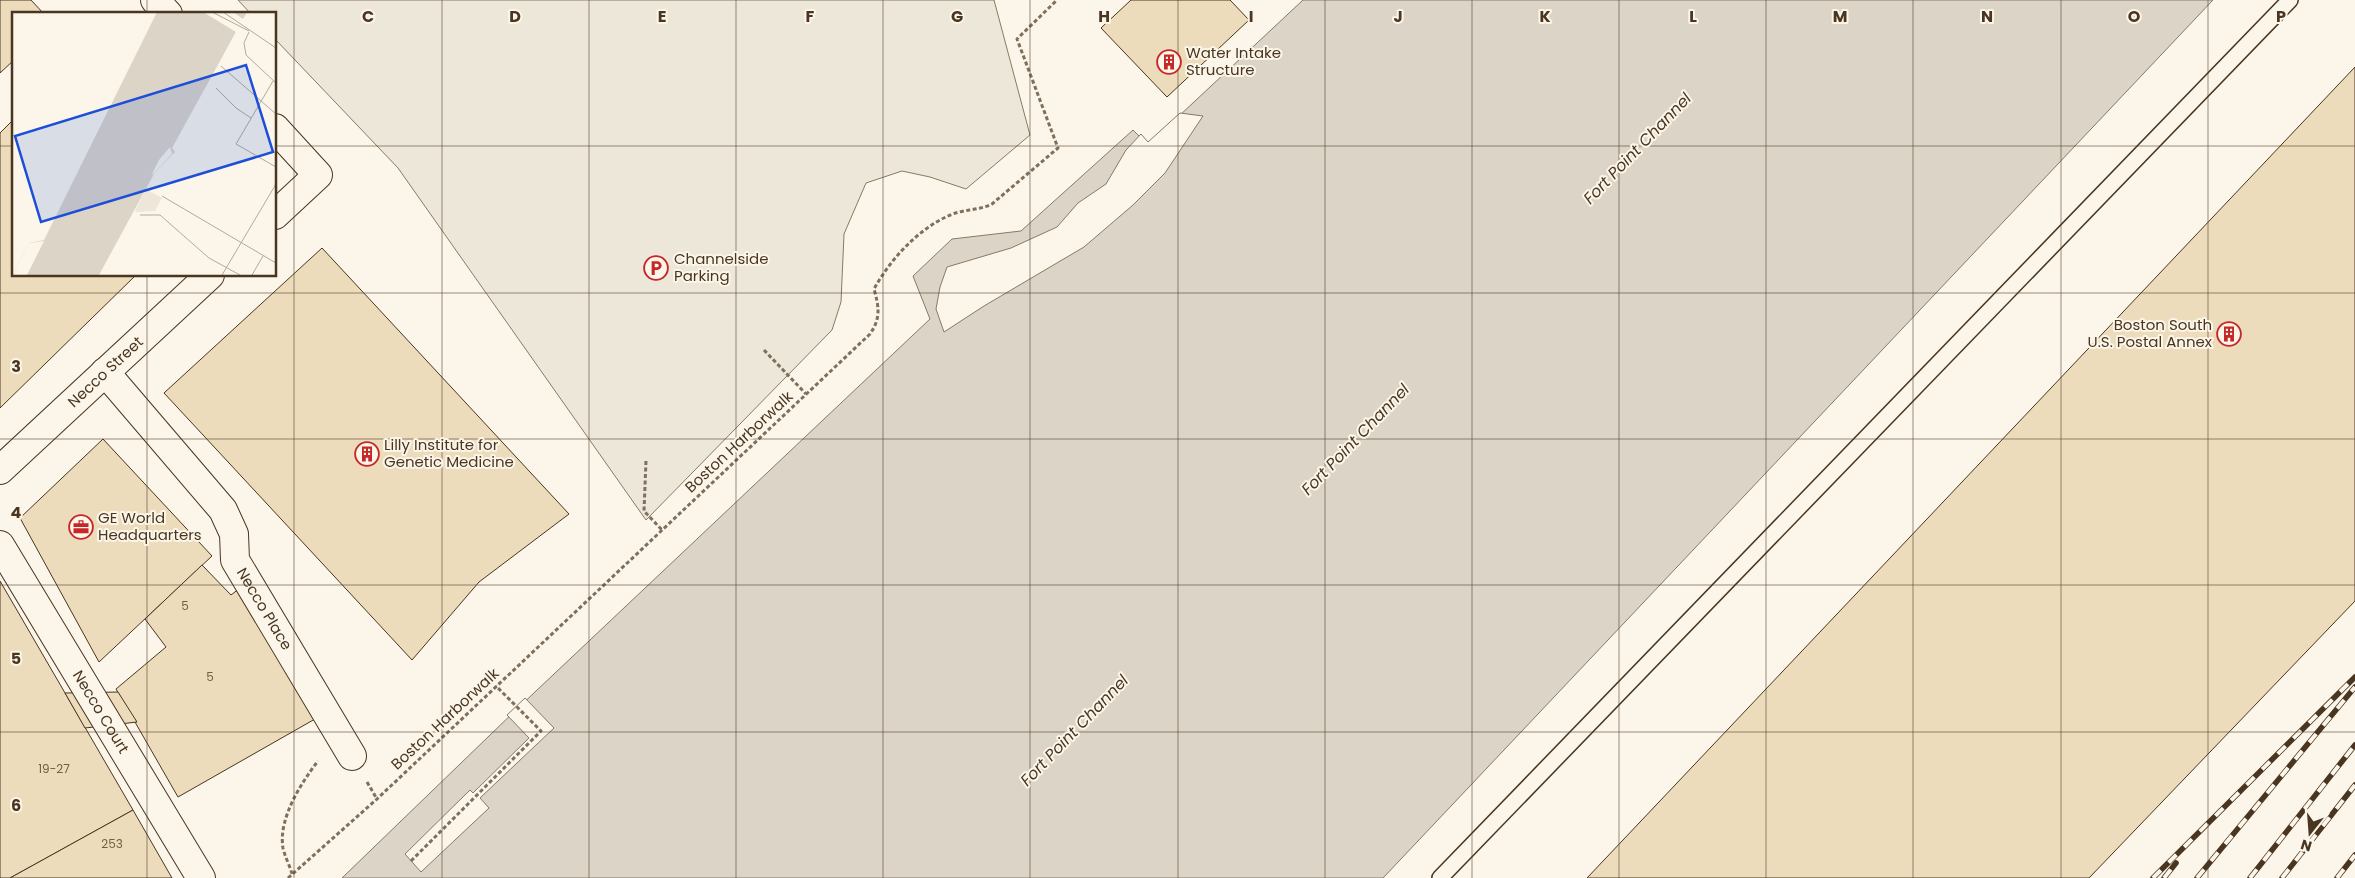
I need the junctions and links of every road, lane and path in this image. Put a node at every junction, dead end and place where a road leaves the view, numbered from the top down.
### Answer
1 (155, 0) edge
2 (1057, 0) edge
3 (2290, 0) edge
4 (166, 12) edge
5 (276, 129) edge
6 (276, 214) edge
7 (209, 276) edge
8 (764, 350) dead end
9 (105, 372) junction
10 (806, 394) junction
11 (646, 461) dead end
12 (0, 470) edge
13 (662, 530) junction
14 (0, 545) edge
15 (496, 686) junction
16 (346, 746) joint
17 (411, 861) dead end
18 (292, 874) junction
19 (201, 878) edge
20 (288, 878) edge
21 (1440, 878) edge

1 - 4 street
2 - 10 path, Boston Harborwalk
3 - 21 lane
5 - 6 street
7 - 9 street, Necco Street
8 - 10 path
9 - 12 street, Necco Street
9 - 16 street, Necco Place
10 - 13 path, Boston Harborwalk
11 - 13 path
13 - 15 path, Boston Harborwalk
14 - 19 street, Necco Court
15 - 17 path
15 - 18 path, Boston Harborwalk
16 - 18 path
18 - 20 path, Boston Harborwalk

